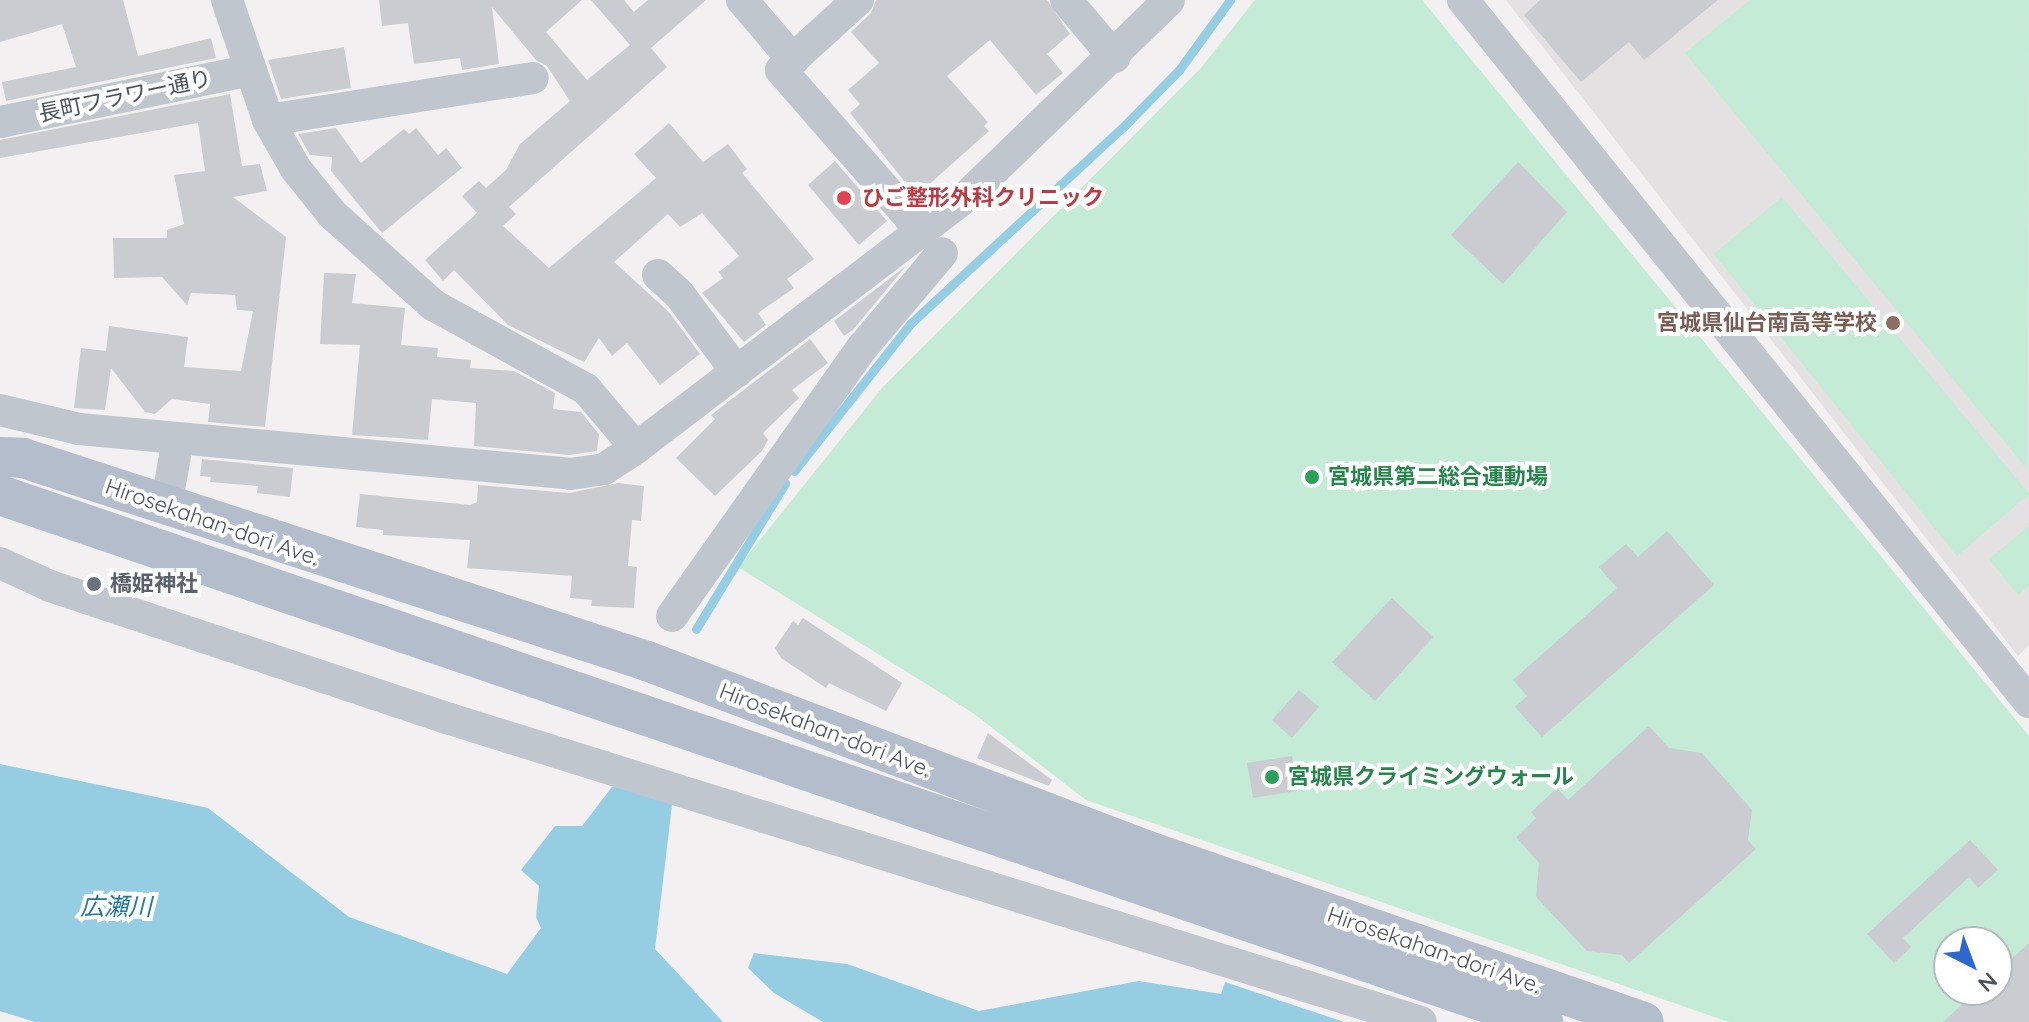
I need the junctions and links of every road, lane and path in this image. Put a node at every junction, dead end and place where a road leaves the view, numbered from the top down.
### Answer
1 (227, 0) edge
2 (742, 0) edge
3 (858, 0) edge
4 (1066, 0) edge
5 (1169, 0) edge
6 (1463, 0) edge
7 (1114, 57) junction
8 (793, 60) junction
9 (251, 70) junction
10 (533, 78) dead end
11 (268, 120) junction
12 (0, 122) edge
13 (932, 243) junction
14 (658, 275) dead end
15 (737, 372) junction
16 (0, 410) edge
17 (178, 439) junction
18 (636, 448) junction
19 (0, 457) edge
20 (0, 495) edge
21 (166, 506) junction
22 (0, 563) edge
23 (672, 616) dead end
24 (2029, 702) edge
25 (1421, 1022) edge
26 (1543, 1022) edge
27 (1644, 1022) edge

1 - 9 street
2 - 8 street
3 - 8 street
4 - 7 street
5 - 7 street
6 - 24 street
7 - 13 street
8 - 13 street
9 - 11 street
9 - 12 street, 長町フラワー通り
10 - 11 street
11 - 18 street
13 - 15 street
13 - 23 street
14 - 15 street
15 - 18 street
16 - 17 street
17 - 18 street
17 - 21 street
19 - 21 main road, Hirosekahan-dori Ave.
20 - 26 main road, Hirosekahan-dori Ave.
21 - 27 main road, Hirosekahan-dori Ave.
22 - 25 street

